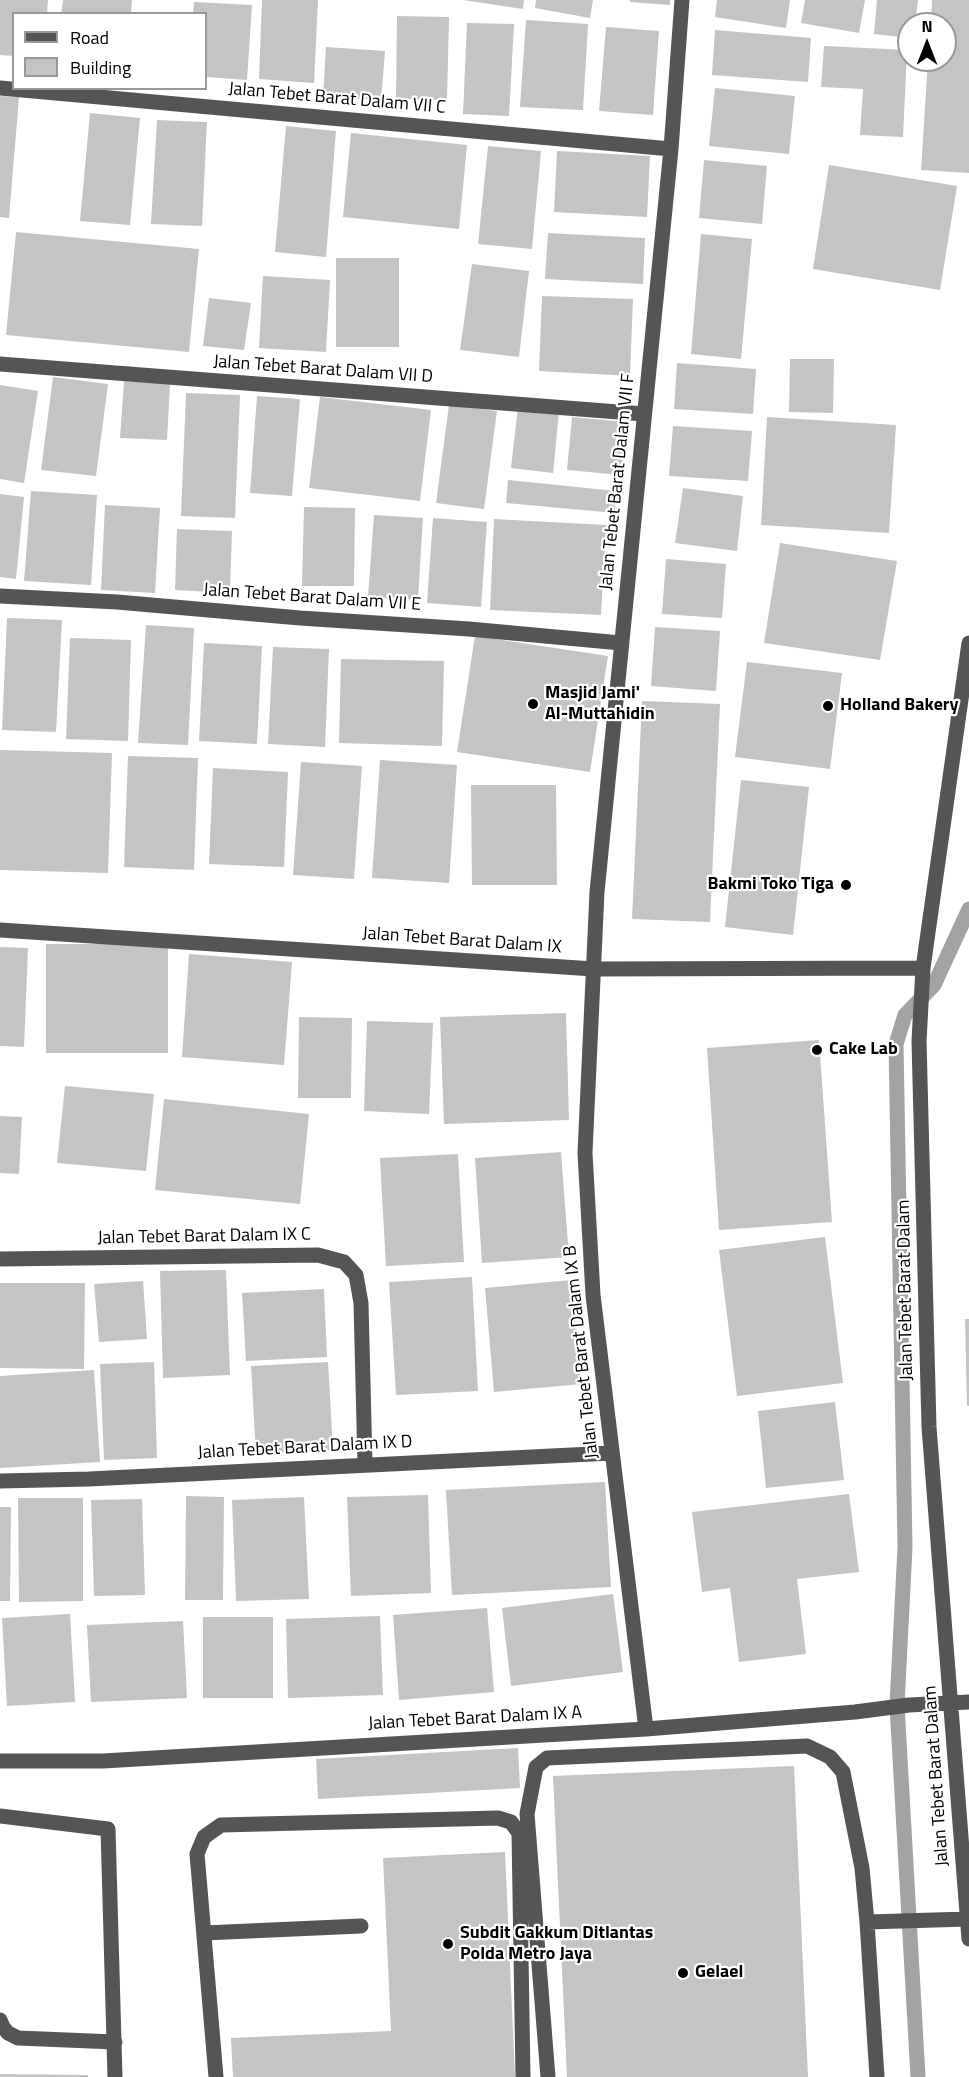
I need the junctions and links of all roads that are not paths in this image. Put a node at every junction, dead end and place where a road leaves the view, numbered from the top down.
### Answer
1 (682, 0) edge
2 (22, 90) edge
3 (671, 149) junction
4 (0, 364) edge
5 (644, 414) junction
6 (0, 596) edge
7 (621, 643) junction
8 (969, 646) edge
9 (0, 930) edge
10 (923, 968) junction
11 (594, 969) junction
12 (0, 1259) edge
13 (612, 1453) junction
14 (365, 1464) junction
15 (0, 1481) edge
16 (969, 1702) edge
17 (951, 1703) junction
18 (646, 1729) junction
19 (0, 1761) edge
20 (0, 1816) edge
21 (968, 1919) junction
22 (867, 1922) junction
23 (361, 1926) dead end
24 (204, 1933) junction
25 (969, 1939) edge
26 (0, 2019) edge
27 (115, 2042) junction
28 (115, 2077) edge
29 (216, 2077) edge
30 (524, 2077) edge
31 (548, 2077) edge
32 (877, 2077) edge

1 - 3 street, Jalan Tebet Barat Dalam VII F
2 - 3 street, Jalan Tebet Barat Dalam VII C
3 - 5 street, Jalan Tebet Barat Dalam VII F
4 - 5 street, Jalan Tebet Barat Dalam VII D
5 - 7 street, Jalan Tebet Barat Dalam VII F
6 - 7 street, Jalan Tebet Barat Dalam VII E
7 - 11 street, Jalan Tebet Barat Dalam VII F
8 - 10 street, Jalan Tebet Barat Dalam
9 - 11 street, Jalan Tebet Barat Dalam IX
10 - 11 street, Jalan Tebet Barat Dalam IX
10 - 17 street, Jalan Tebet Barat Dalam
11 - 13 street, Jalan Tebet Barat Dalam IX B
12 - 14 street, Jalan Tebet Barat Dalam IX C
13 - 14 street, Jalan Tebet Barat Dalam IX D
13 - 18 street, Jalan Tebet Barat Dalam IX B
14 - 15 street, Jalan Tebet Barat Dalam IX D
16 - 17 street, Jalan Tebet Barat Dalam IX A
17 - 18 street, Jalan Tebet Barat Dalam IX A
17 - 21 street, Jalan Tebet Barat Dalam
18 - 19 street, Jalan Tebet Barat Dalam IX A
20 - 27 street
21 - 22 street
21 - 25 street, Jalan Tebet Barat Dalam
22 - 31 street
22 - 32 street
23 - 24 street
24 - 29 street
24 - 30 street
26 - 27 street
27 - 28 street

